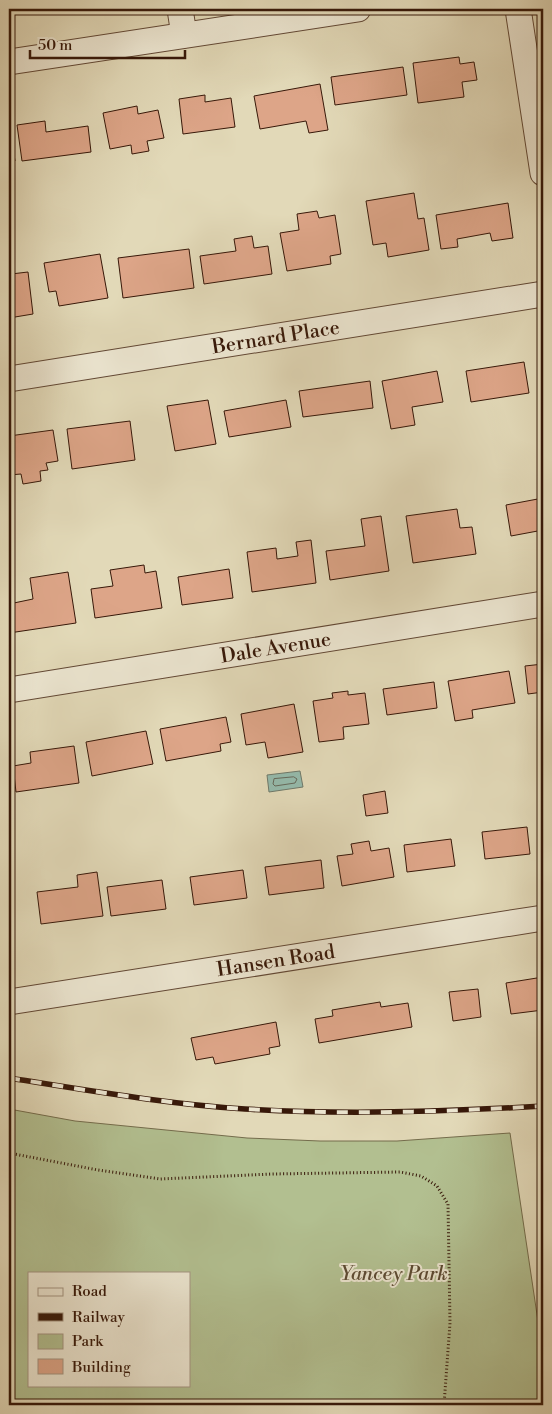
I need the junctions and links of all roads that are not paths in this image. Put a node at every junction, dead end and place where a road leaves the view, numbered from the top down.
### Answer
1 (180, 9) edge
2 (358, 9) edge
3 (518, 9) edge
4 (184, 35) junction
5 (9, 62) edge
6 (543, 173) edge
7 (543, 294) edge
8 (9, 379) edge
9 (543, 604) edge
10 (9, 690) edge
11 (543, 918) edge
12 (9, 1002) edge

1 - 4 street
2 - 4 street
3 - 6 street
4 - 5 street
7 - 8 street, Bernard Place
9 - 10 street, Dale Avenue
11 - 12 street, Hansen Road

